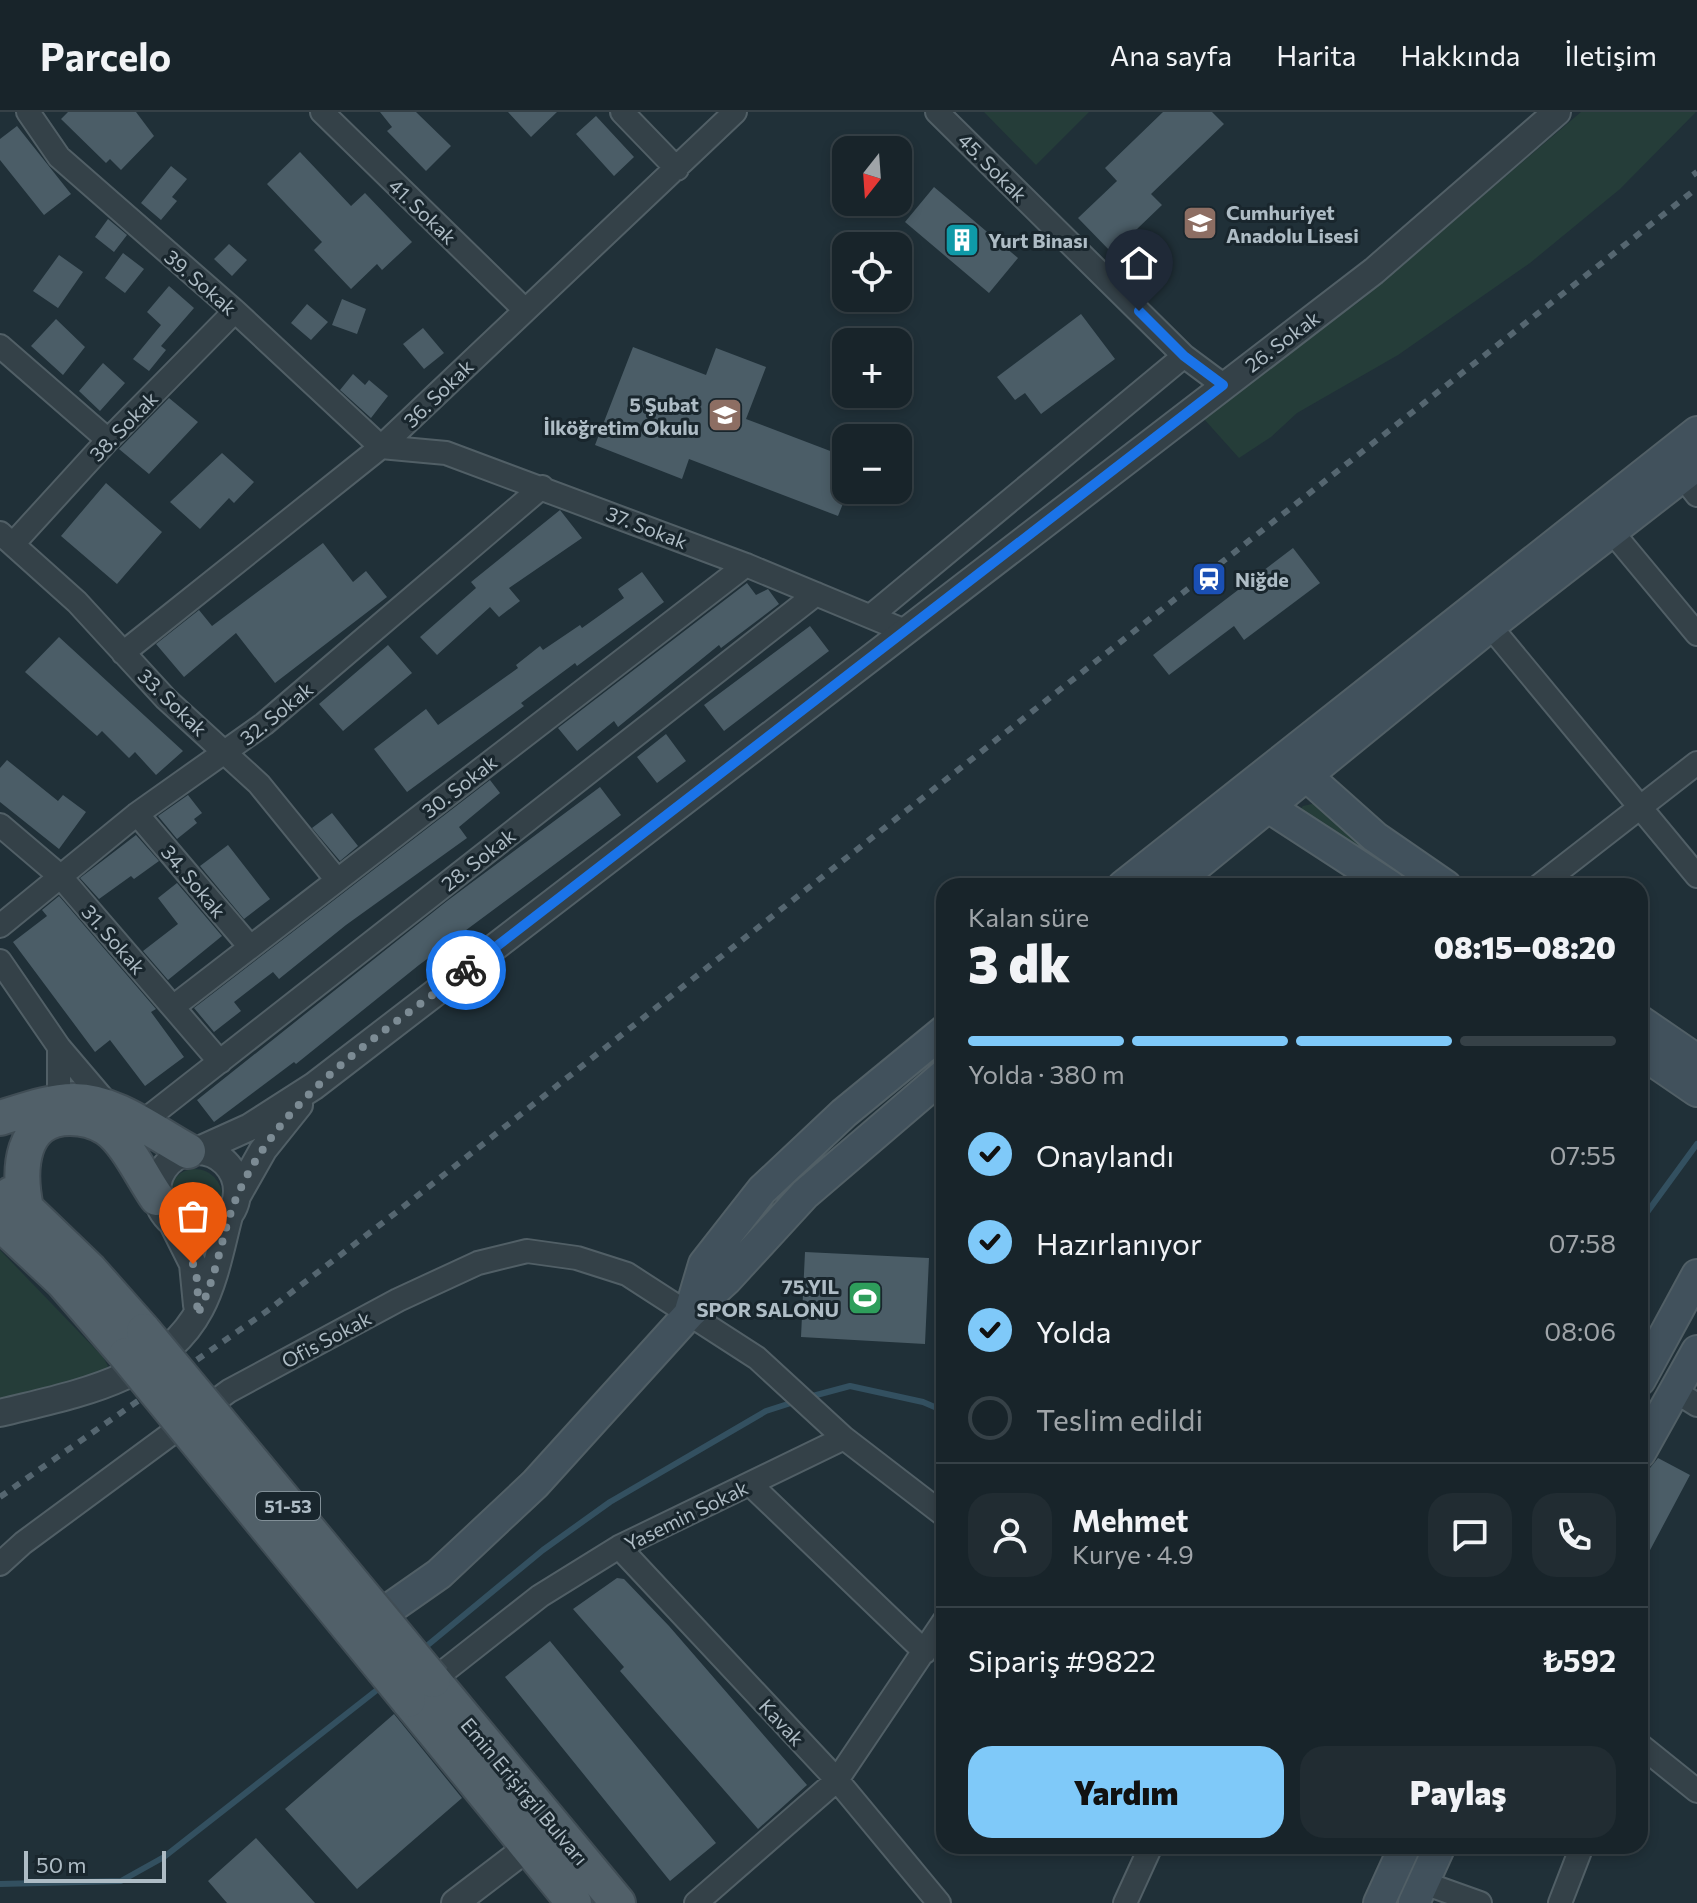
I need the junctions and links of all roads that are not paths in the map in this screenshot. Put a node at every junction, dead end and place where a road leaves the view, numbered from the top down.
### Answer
1 (28, 112) edge
2 (322, 112) edge
3 (622, 112) edge
4 (735, 112) edge
5 (937, 112) edge
6 (1557, 112) edge
7 (677, 169) junction
8 (525, 310) junction
9 (235, 311) junction
10 (0, 346) edge
11 (1184, 356) junction
12 (1223, 385) junction
13 (1697, 432) edge
14 (108, 440) junction
15 (381, 447) junction
16 (1692, 478) edge
17 (542, 487) junction
18 (1613, 533) junction
19 (7, 538) edge
20 (746, 565) junction
21 (816, 594) junction
22 (872, 615) junction
23 (1490, 626) junction
24 (905, 631) junction
25 (1697, 634) edge
26 (123, 653) junction
27 (227, 752) junction
28 (1697, 763) edge
29 (1269, 769) junction
30 (1307, 772) junction
31 (1267, 806) junction
32 (1641, 807) junction
33 (137, 814) junction
34 (0, 825) edge
35 (60, 876) junction
36 (1697, 876) edge
37 (1133, 878) edge
38 (1181, 878) edge
39 (1378, 878) edge
40 (1434, 878) edge
41 (1549, 878) edge
42 (337, 880) junction
43 (0, 926) edge
44 (250, 947) junction
45 (0, 961) edge
46 (173, 1007) junction
47 (1648, 1026) edge
48 (936, 1038) edge
49 (59, 1047) junction
50 (1648, 1057) edge
51 (1697, 1060) edge
52 (220, 1062) junction
53 (936, 1082) edge
54 (314, 1086) junction
55 (1697, 1091) edge
56 (59, 1102) junction
57 (126, 1117) junction
58 (0, 1118) edge
59 (193, 1151) junction
60 (0, 1185) edge
61 (233, 1206) junction
62 (164, 1210) junction
63 (12, 1228) edge
64 (1697, 1275) edge
65 (690, 1313) junction
66 (197, 1315) junction
67 (135, 1343) junction
68 (1697, 1351) edge
69 (1648, 1365) edge
70 (1686, 1398) edge
71 (0, 1413) edge
72 (844, 1438) junction
73 (1648, 1443) edge
74 (750, 1484) junction
75 (936, 1509) edge
76 (619, 1547) junction
77 (0, 1564) edge
78 (379, 1616) junction
79 (936, 1634) edge
80 (925, 1652) junction
81 (421, 1690) junction
82 (1648, 1751) edge
83 (837, 1780) junction
84 (1697, 1791) edge
85 (528, 1847) junction
86 (1147, 1854) edge
87 (1401, 1854) edge
88 (1436, 1854) edge
89 (1579, 1854) edge
90 (1419, 1893) edge
91 (455, 1903) edge
92 (574, 1903) edge
93 (618, 1903) edge
94 (696, 1903) edge
95 (939, 1903) edge
96 (1125, 1903) edge
97 (1379, 1903) edge
98 (1480, 1903) edge
99 (1560, 1903) edge

1 - 9 street, 39. Sokak
2 - 8 street, 41. Sokak
3 - 7 street
4 - 7 street, 36. Sokak
5 - 11 street, 45. Sokak
6 - 12 street, 26. Sokak
7 - 8 street, 36. Sokak
8 - 15 street, 36. Sokak
9 - 14 street, 38. Sokak
9 - 15 street, 39. Sokak
10 - 14 street
11 - 12 street, 45. Sokak
11 - 22 street
12 - 24 street, 26. Sokak
13 - 29 main road
14 - 19 street, 38. Sokak
15 - 17 street, 37. Sokak
15 - 26 street, 36. Sokak
16 - 18 main road
17 - 20 street, 37. Sokak
17 - 27 street, 32. Sokak
18 - 23 main road
18 - 25 street
19 - 26 street, 33. Sokak
20 - 21 street, 37. Sokak
20 - 42 street, 30. Sokak
21 - 22 street, 37. Sokak
21 - 52 street, 28. Sokak
22 - 24 street, 37. Sokak
23 - 30 main road
23 - 32 street
24 - 54 street, 26. Sokak
26 - 27 street, 33. Sokak
27 - 33 street, 32. Sokak
27 - 42 street, 33. Sokak
28 - 32 street
29 - 30 main road
29 - 31 main road
29 - 37 main road
30 - 31 main road
30 - 40 main road
31 - 38 main road
31 - 39 main road
32 - 36 street
32 - 41 street
33 - 35 street, 32. Sokak
33 - 44 street, 34. Sokak
34 - 35 street, 31. Sokak
35 - 43 street, 32. Sokak
35 - 46 street, 31. Sokak
42 - 44 street, 30. Sokak
44 - 46 street, 30. Sokak
45 - 49 street
46 - 52 street, 31. Sokak
47 - 51 main road
48 - 65 main road
49 - 56 street
49 - 57 street
50 - 55 main road
52 - 57 street, 28. Sokak
53 - 65 main road
54 - 59 street, 26. Sokak
54 - 61 street, 26. Sokak
56 - 57 main road
56 - 58 main road
57 - 59 main road
59 - 61 street
59 - 62 street
60 - 63 main road, 51-53
61 - 62 street
61 - 66 street, 26. Sokak
62 - 63 main road
62 - 66 street
63 - 67 main road, 51-53
64 - 69 main road
65 - 72 street, Ofis Sokak
65 - 77 street, Ofis Sokak
65 - 78 main road
66 - 71 street
67 - 78 main road, 51-53, bridge
67 - 81 main road, 51-53, bridge
68 - 70 main road
70 - 73 main road
72 - 74 street, Yasemin Sokak
72 - 75 street
74 - 76 street, Yasemin Sokak
74 - 80 street
76 - 81 street, Yasemin Sokak
76 - 83 street, Kavak
78 - 81 main road, 51-53, bridge
79 - 80 street
80 - 83 street
81 - 85 main road, Emin Erişirgil Bulvarı / 51-53
81 - 93 main road, Emin Erişirgil Bulvarı / 51-53
82 - 84 street
83 - 94 street
83 - 95 street, Kavak
85 - 91 street
85 - 92 main road, Emin Erişirgil Bulvarı / 51-53
86 - 96 street
87 - 97 main road
88 - 90 main road
89 - 99 street
90 - 98 street

